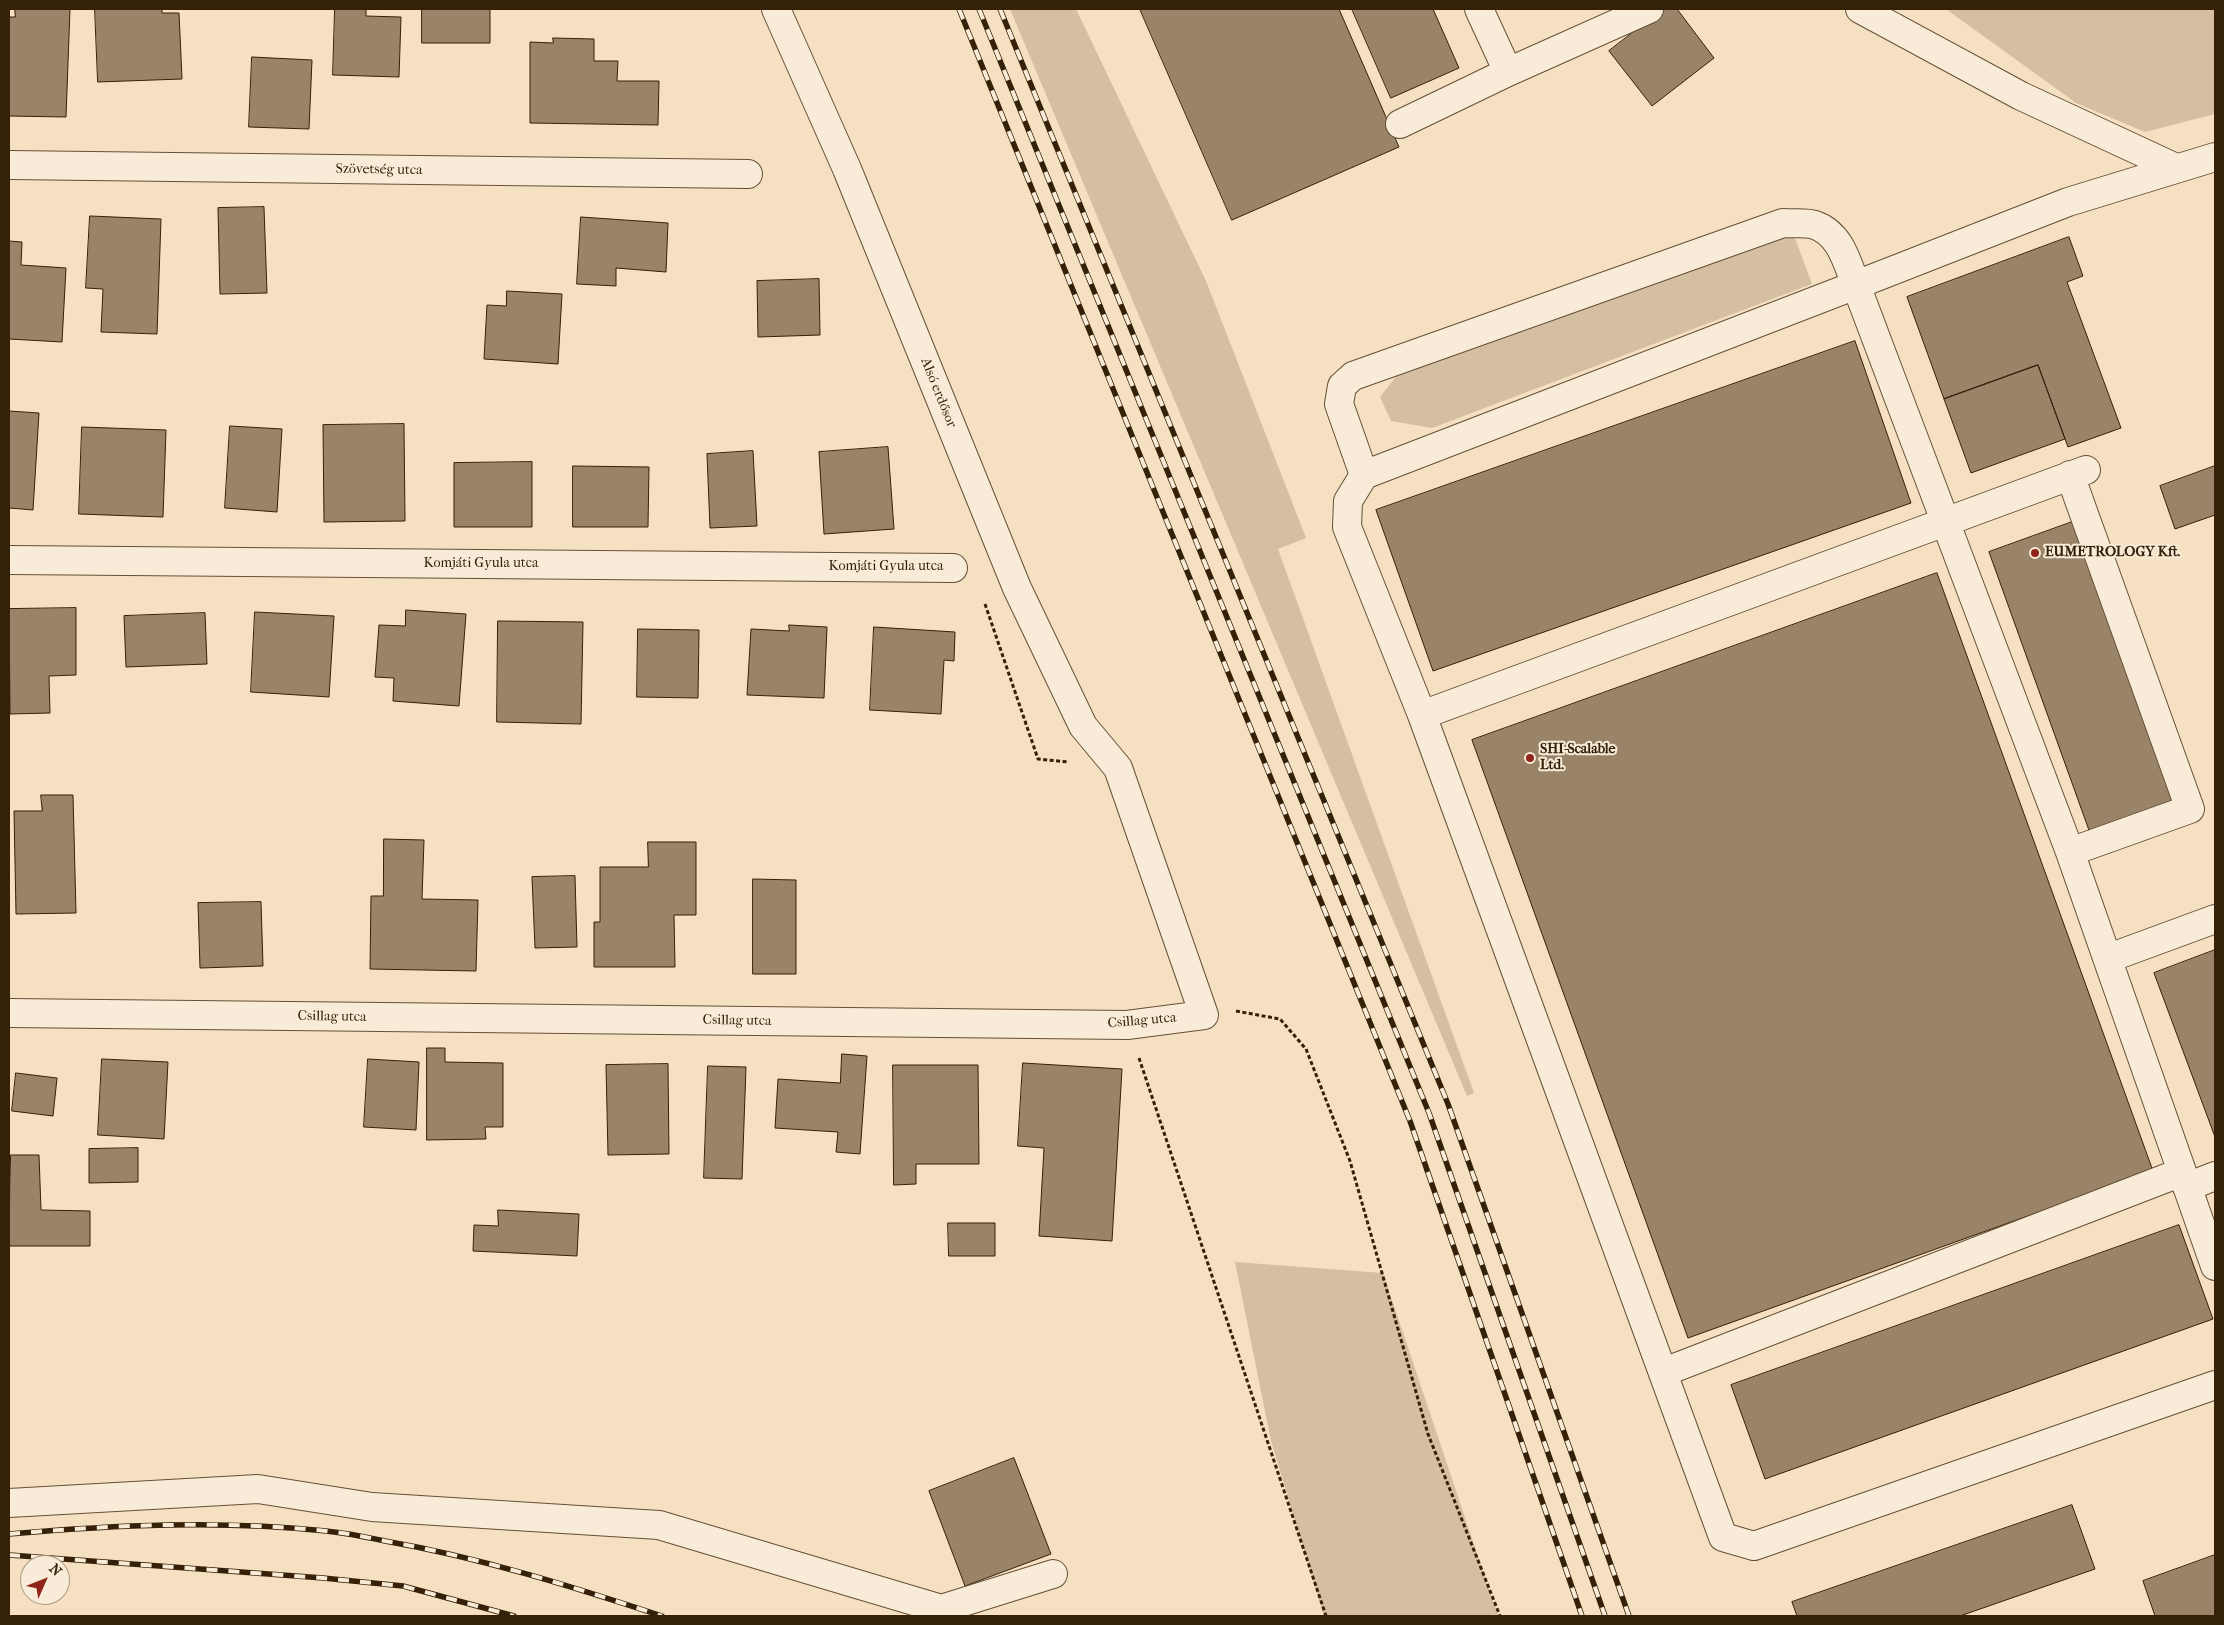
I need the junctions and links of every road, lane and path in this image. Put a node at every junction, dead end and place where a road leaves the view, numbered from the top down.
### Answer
1 (776, 9) edge
2 (1480, 9) edge
3 (1649, 9) edge
4 (1860, 9) edge
5 (1508, 72) junction
6 (1400, 124) dead end
7 (2215, 157) edge
8 (9, 165) edge
9 (2176, 168) junction
10 (748, 174) dead end
11 (1856, 285) junction
12 (1364, 476) junction
13 (1945, 524) junction
14 (9, 560) edge
15 (952, 568) dead end
16 (982, 595) dead end
17 (1422, 715) junction
18 (1118, 768) junction
19 (2070, 852) junction
20 (2215, 919) edge
21 (2108, 958) junction
22 (9, 1013) edge
23 (1204, 1015) junction
24 (1127, 1024) junction
25 (2215, 1176) edge
26 (2184, 1180) junction
27 (2215, 1266) edge
28 (1664, 1372) junction
29 (2215, 1385) edge
30 (9, 1503) edge
31 (1054, 1574) dead end
32 (1326, 1616) edge
33 (1500, 1616) edge

1 - 18 street, Alsó erdősor
2 - 5 street
3 - 5 street
4 - 9 street
5 - 6 street
7 - 9 street
8 - 10 street, Szövetség utca
9 - 11 street
11 - 12 street
11 - 12 street
11 - 13 street
12 - 17 street
13 - 17 street
13 - 19 street
13 - 19 street
14 - 15 street, Komjáti Gyula utca
16 - 18 path
17 - 28 street
18 - 23 street
19 - 21 street
20 - 21 street
21 - 26 street
22 - 24 street, Csillag utca
23 - 24 street, Csillag utca
23 - 33 path
24 - 32 path
25 - 26 street
26 - 27 street
26 - 28 street
28 - 29 street
30 - 31 street

